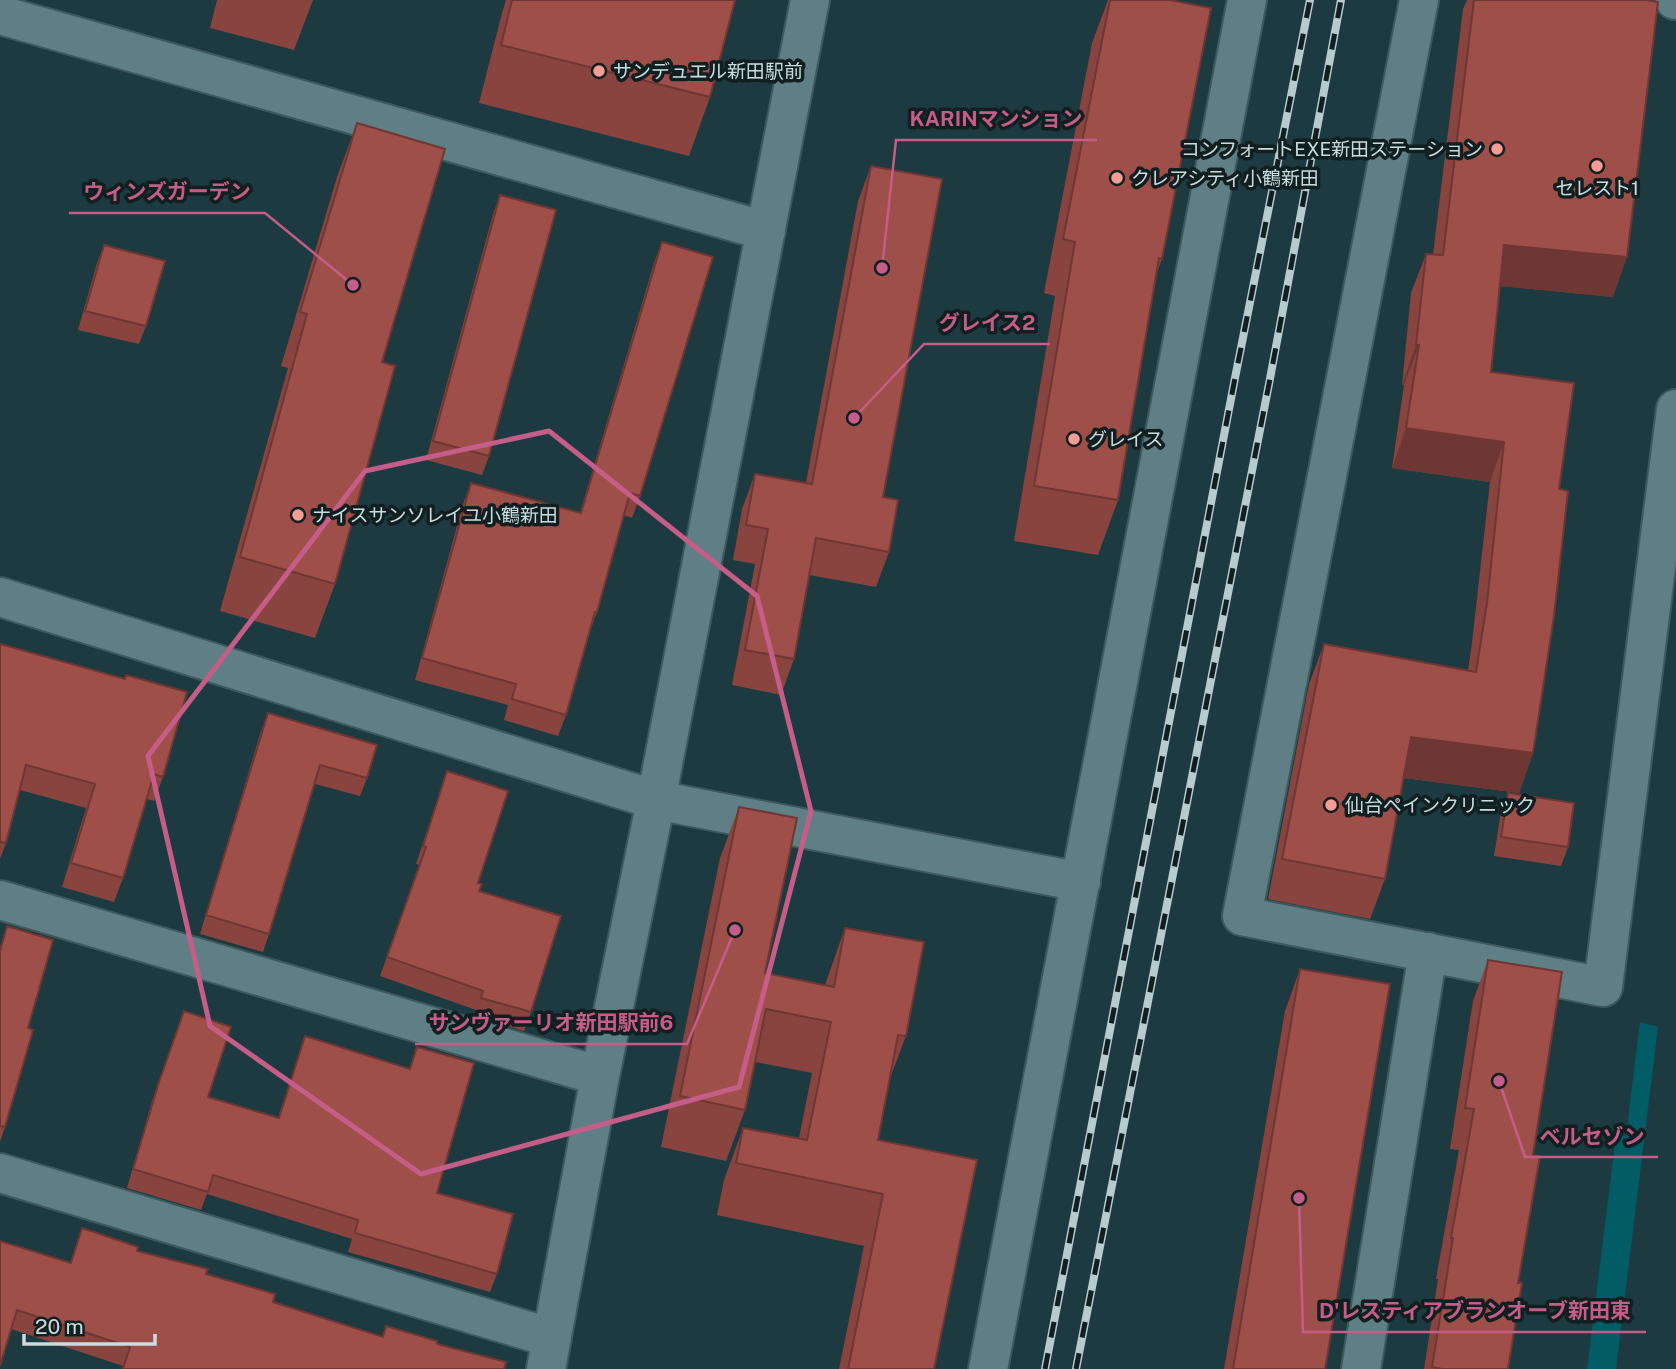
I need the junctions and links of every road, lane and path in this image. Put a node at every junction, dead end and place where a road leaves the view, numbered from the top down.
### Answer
1 (810, 0) edge
2 (1247, 0) edge
3 (1419, 0) edge
4 (0, 15) edge
5 (766, 230) junction
6 (1676, 409) edge
7 (0, 597) edge
8 (656, 800) junction
9 (1081, 881) junction
10 (0, 900) edge
11 (1428, 952) junction
12 (600, 1076) junction
13 (0, 1173) edge
14 (549, 1354) edge
15 (988, 1369) edge
16 (1361, 1369) edge

1 - 5 street
2 - 9 street
3 - 11 street
4 - 5 street
5 - 8 street
6 - 11 street
7 - 8 street
8 - 9 street
8 - 12 street
9 - 15 street
10 - 12 street
11 - 16 street
12 - 14 street
13 - 14 street

